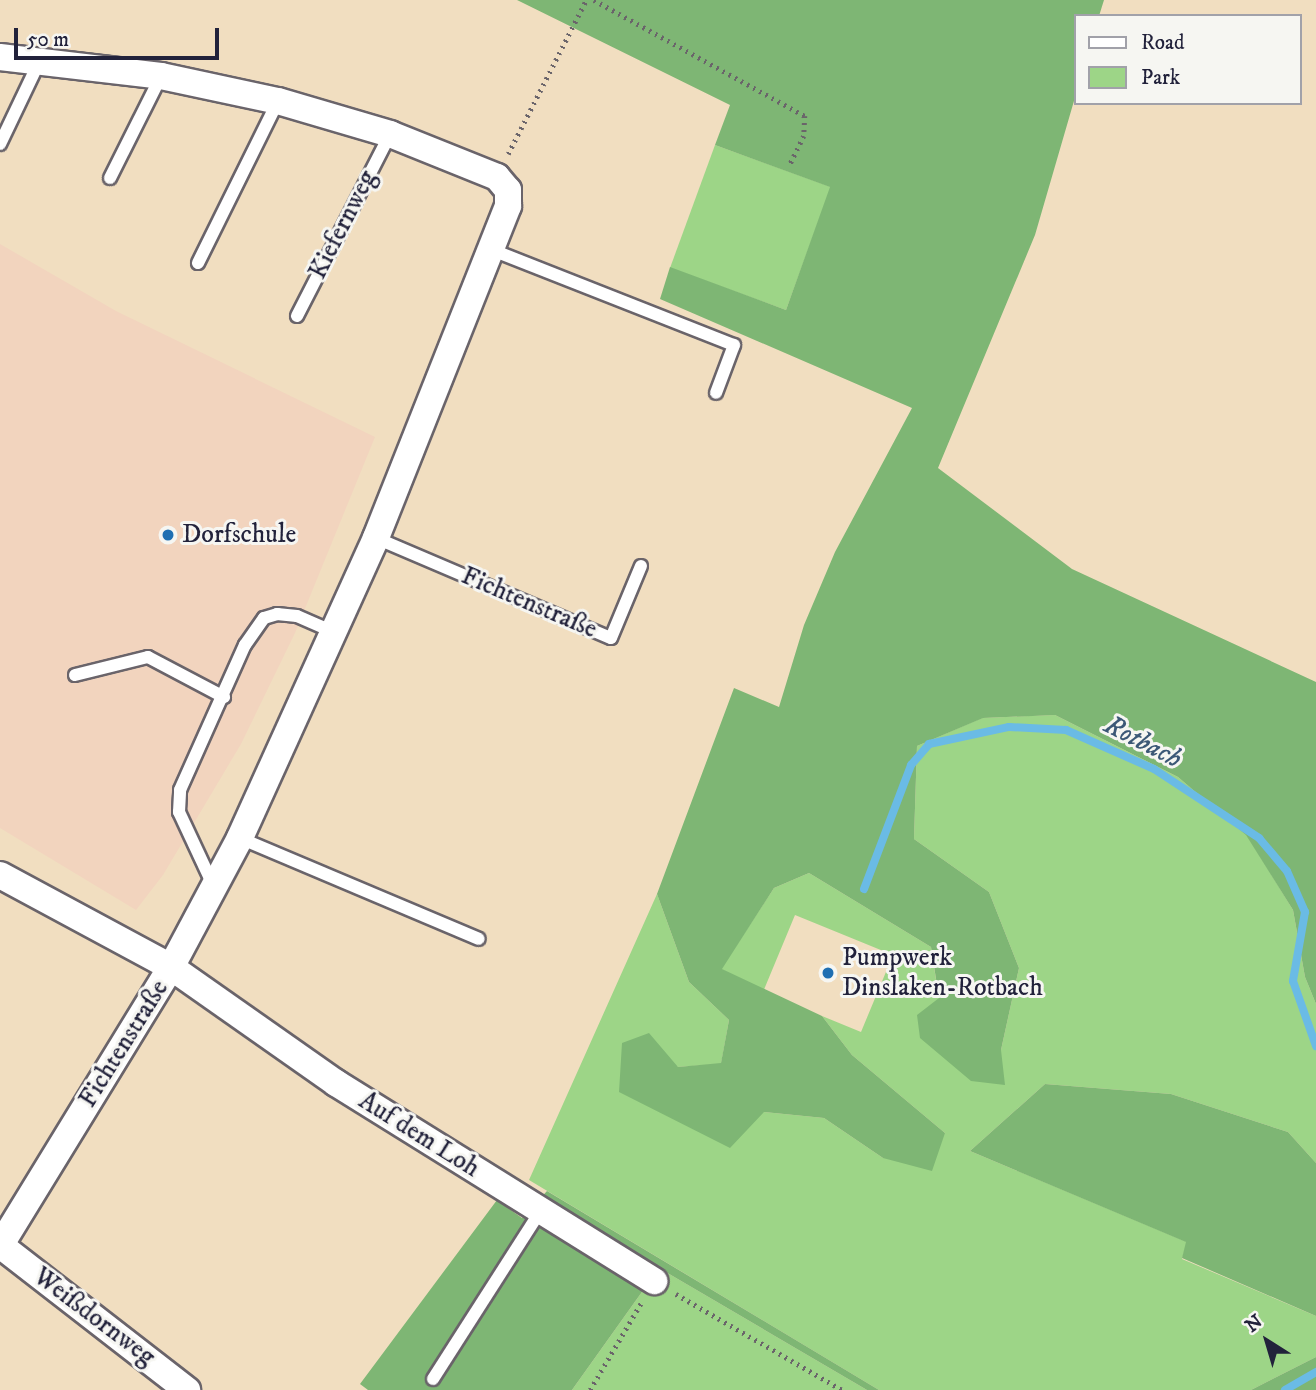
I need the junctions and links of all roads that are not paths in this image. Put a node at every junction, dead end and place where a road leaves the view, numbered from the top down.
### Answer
1 (0, 57) edge
2 (40, 59) junction
3 (161, 76) junction
4 (278, 101) junction
5 (390, 135) junction
6 (0, 144) edge
7 (110, 178) dead end
8 (508, 206) joint
9 (491, 249) junction
10 (198, 262) dead end
11 (297, 316) dead end
12 (716, 393) dead end
13 (376, 538) junction
14 (641, 566) dead end
15 (334, 632) junction
16 (75, 675) dead end
17 (224, 697) junction
18 (240, 838) junction
19 (0, 875) edge
20 (215, 889) junction
21 (479, 939) dead end
22 (171, 967) junction
23 (541, 1210) junction
24 (0, 1245) edge
25 (654, 1282) road end
26 (433, 1379) dead end
27 (187, 1390) edge

1 - 2 street, Kiefernweg
2 - 3 street, Kiefernweg
2 - 6 lane
3 - 4 street, Kiefernweg
3 - 7 lane
4 - 5 street, Kiefernweg
4 - 10 lane
5 - 8 street, Kiefernweg
5 - 11 lane, Kiefernweg
8 - 9 street, Fichtenstraße
9 - 12 lane
9 - 13 street, Fichtenstraße
13 - 14 lane, Fichtenstraße
13 - 15 street, Fichtenstraße
15 - 17 lane
15 - 18 street, Fichtenstraße
16 - 17 lane
17 - 20 lane
18 - 20 street, Fichtenstraße
18 - 21 lane
19 - 22 street, Auf dem Loh
20 - 22 street, Fichtenstraße
22 - 23 street, Auf dem Loh
22 - 24 street, Fichtenstraße
23 - 25 street, Auf dem Loh
23 - 26 lane
24 - 27 street, Weißdornweg

